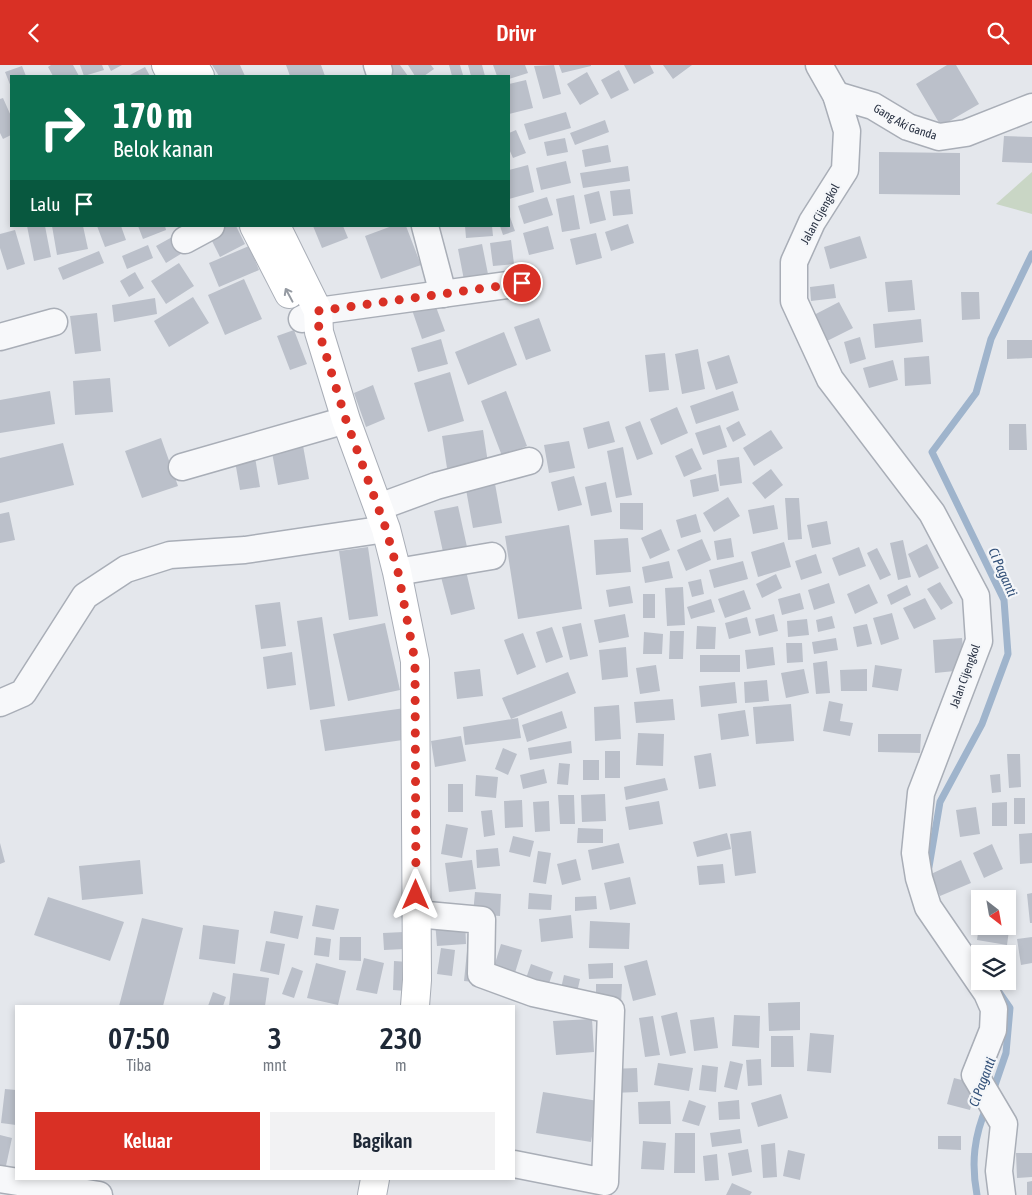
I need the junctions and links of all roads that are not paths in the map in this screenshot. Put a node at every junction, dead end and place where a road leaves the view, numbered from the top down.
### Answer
1 (819, 65) edge
2 (836, 95) junction
3 (1032, 107) edge
4 (209, 227) edge
5 (255, 227) edge
6 (276, 227) edge
7 (425, 227) edge
8 (185, 239) dead end
9 (522, 283) dead end
10 (443, 294) junction
11 (313, 321) junction
12 (54, 322) dead end
13 (0, 337) edge
14 (346, 420) junction
15 (529, 461) dead end
16 (182, 467) dead end
17 (382, 518) junction
18 (492, 556) dead end
19 (398, 572) junction
20 (0, 703) edge
21 (416, 914) junction
22 (415, 1005) edge
23 (515, 1164) edge
24 (0, 1179) edge
25 (375, 1180) edge
26 (99, 1195) edge
27 (372, 1195) edge
28 (1002, 1195) edge

1 - 2 street, Jalan Cijengkol
2 - 3 street, Gang Aki Ganda
2 - 28 street, Jalan Cijengkol
4 - 8 street
11 -> 5 street
6 - 11 street
7 - 10 street
9 - 10 street
10 - 11 street
11 - 14 street
12 - 13 street
14 - 16 street
14 - 17 street
15 - 17 street
17 - 19 street
17 - 20 street
18 - 19 street
19 - 21 street
21 - 22 street
21 - 23 street
24 - 26 street
25 - 27 street

